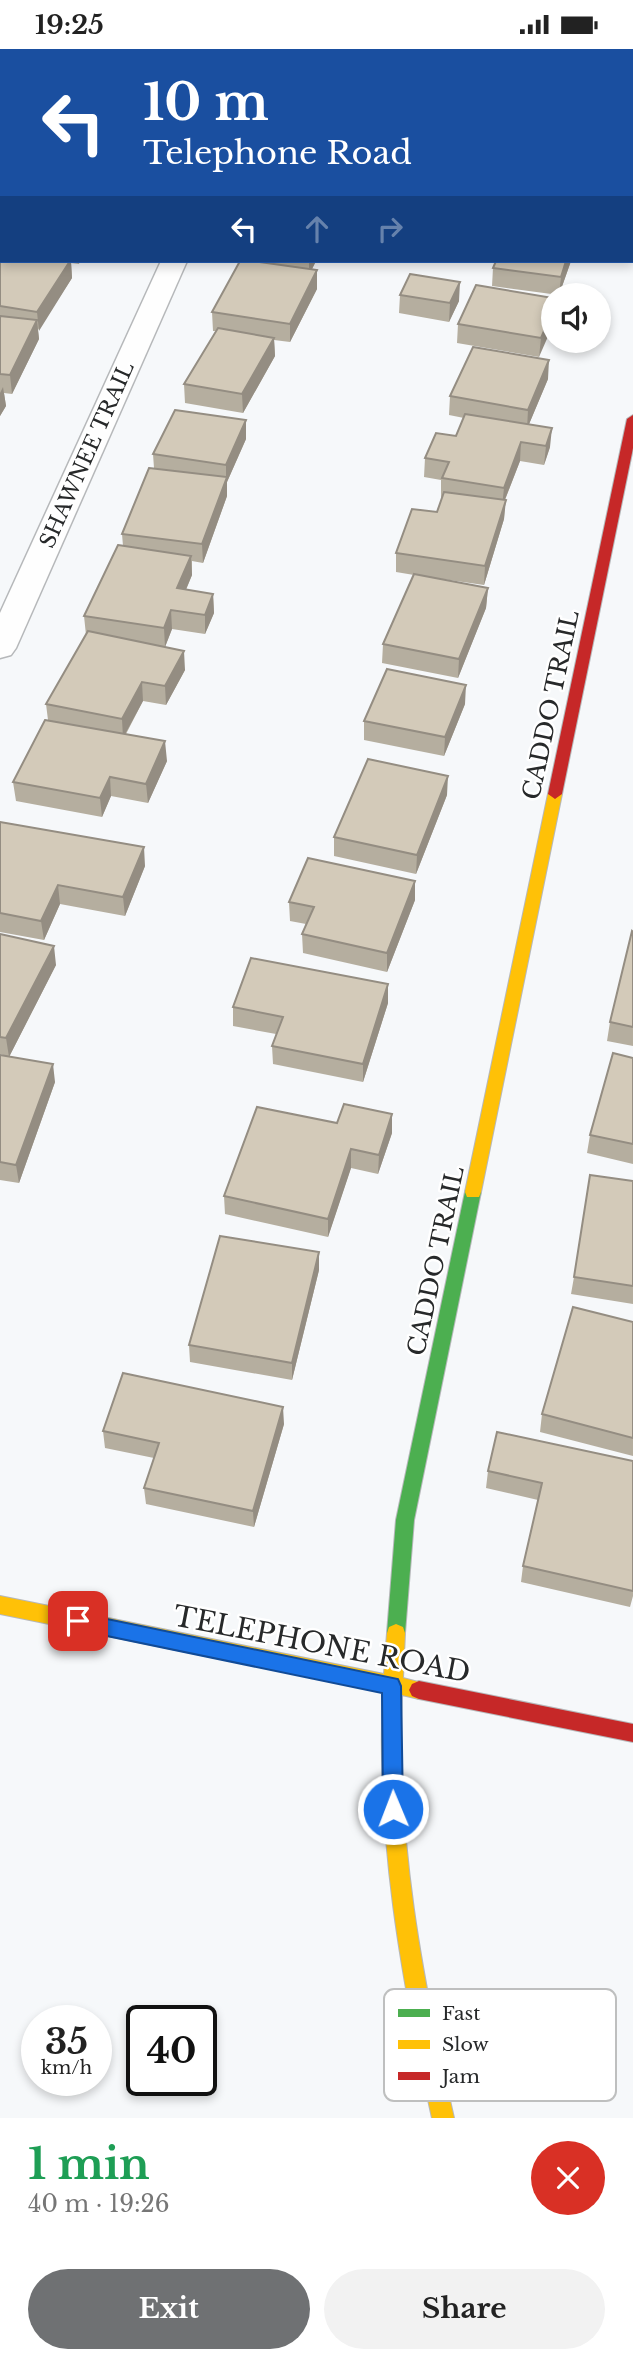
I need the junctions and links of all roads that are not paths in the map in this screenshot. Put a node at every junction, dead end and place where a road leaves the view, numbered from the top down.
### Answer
1 (173, 263) edge
2 (633, 419) edge
3 (0, 648) edge
4 (0, 1605) edge
5 (391, 1686) junction
6 (633, 1733) edge
7 (416, 1989) edge

1 - 3 street, SHAWNEE TRAIL
2 - 5 street, CADDO TRAIL
4 - 5 street, TELEPHONE ROAD
5 - 6 street, TELEPHONE ROAD
5 - 7 street, CADDO TRAIL

